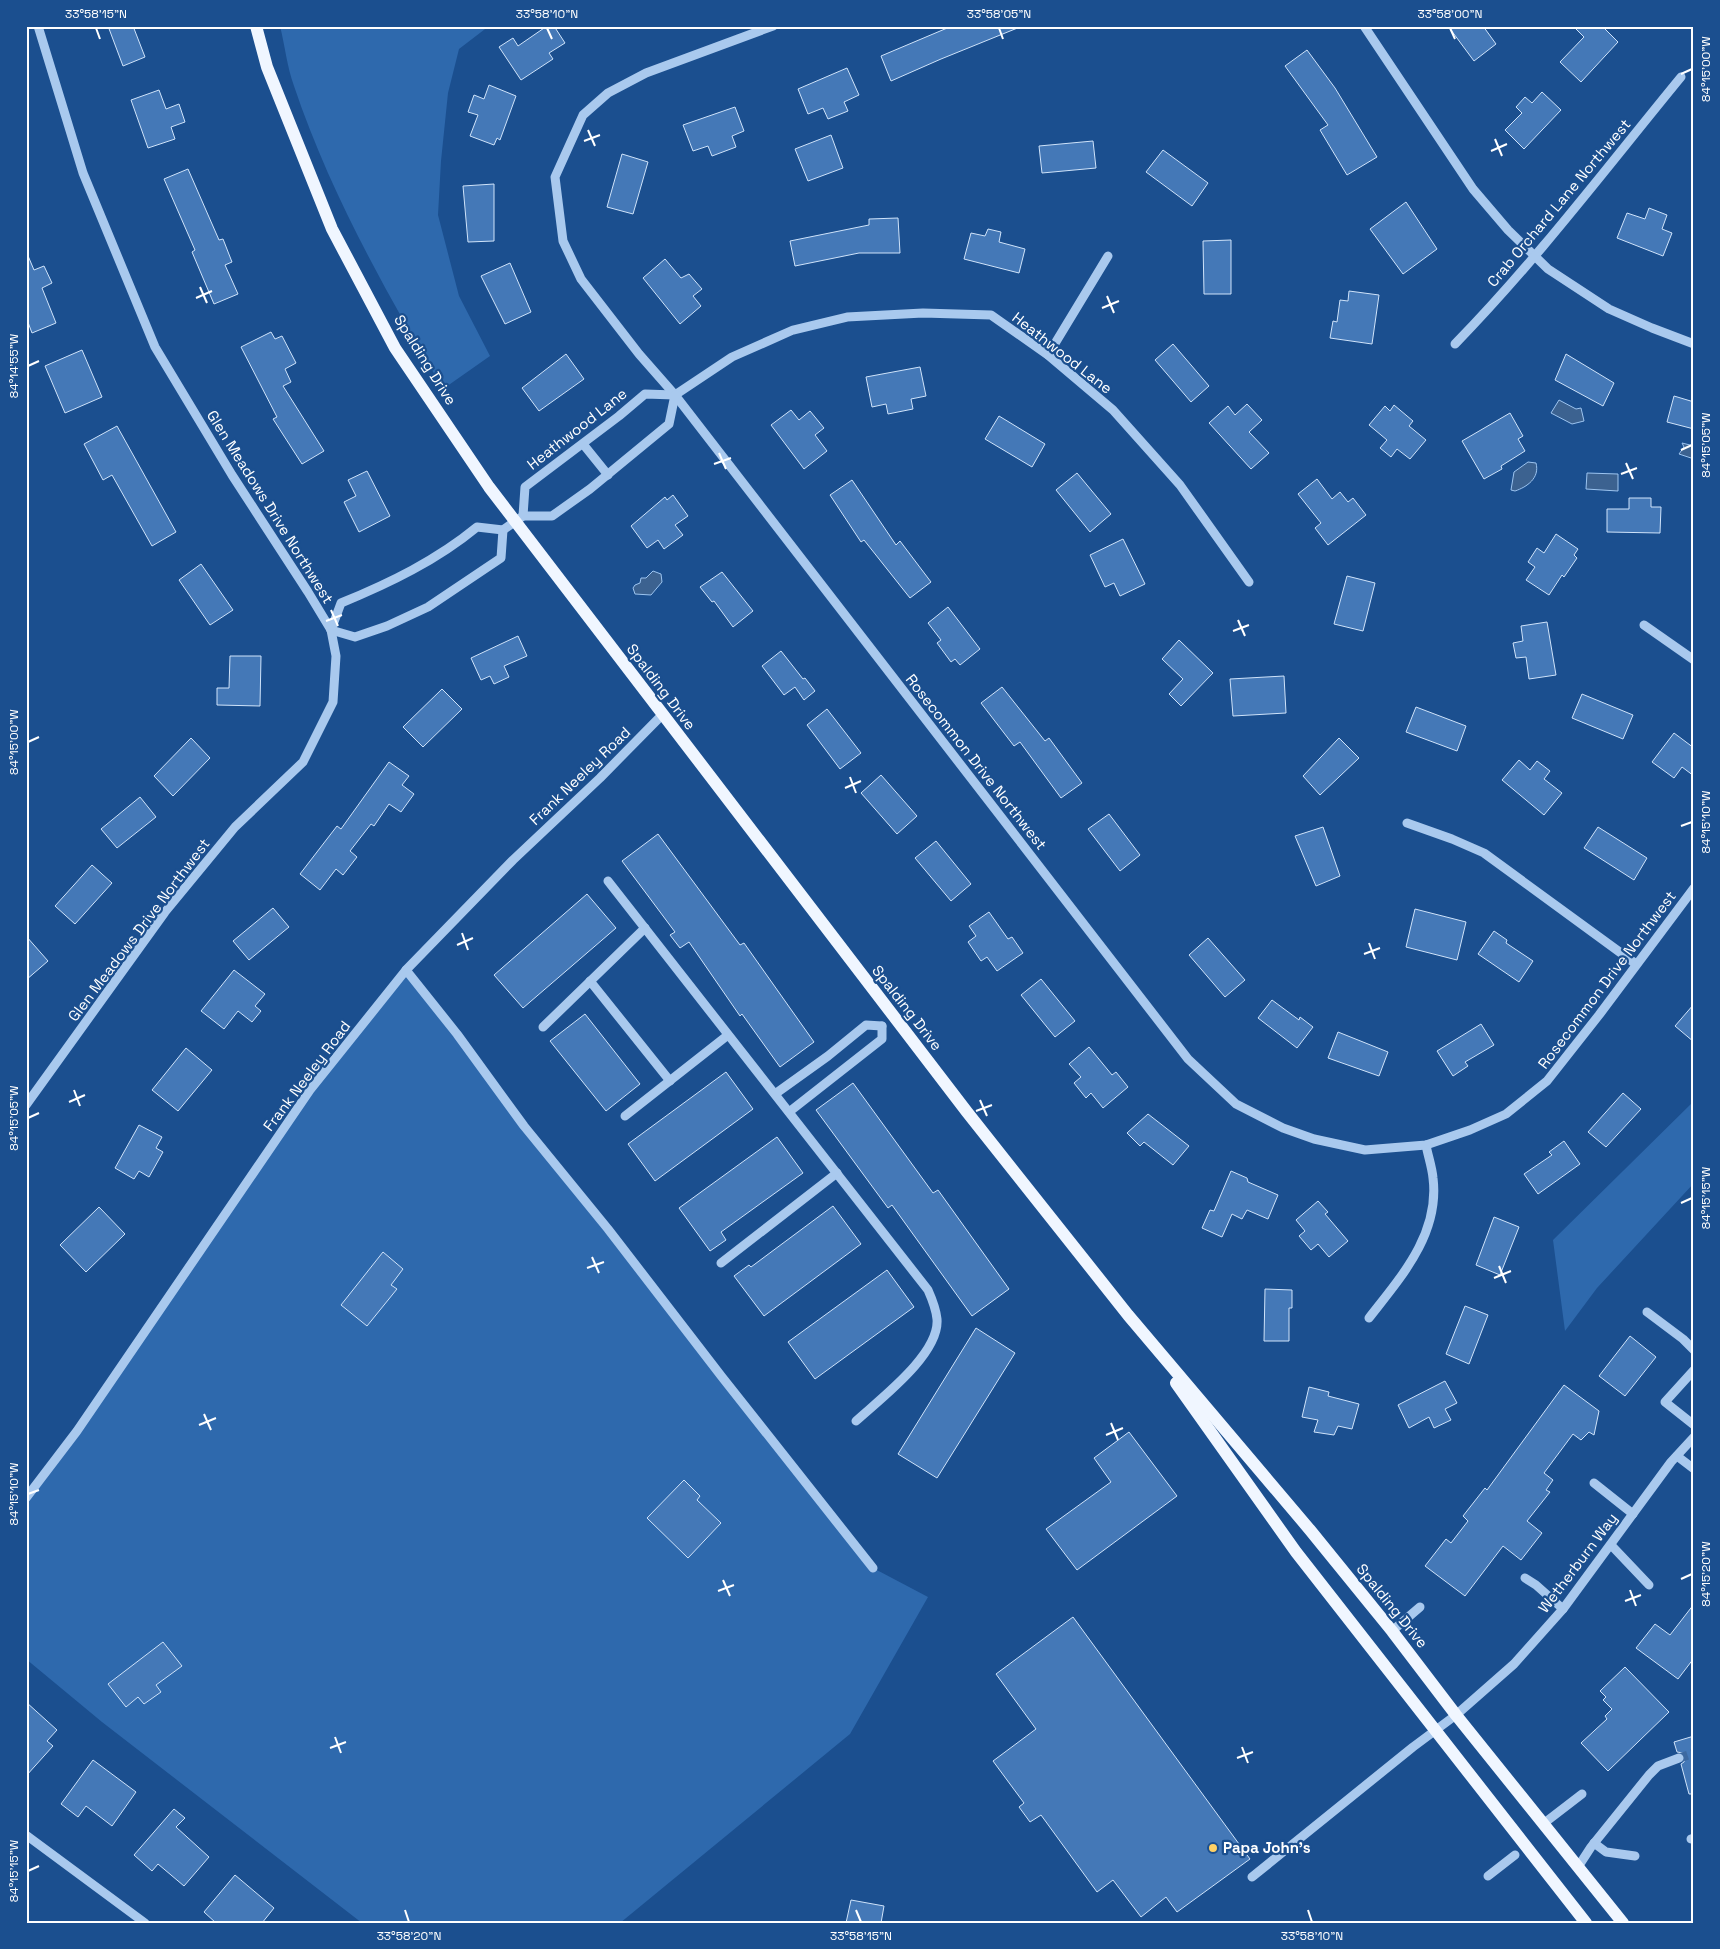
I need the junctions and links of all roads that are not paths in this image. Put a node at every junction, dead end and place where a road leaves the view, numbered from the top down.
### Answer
1 (38, 26) edge
2 (256, 26) edge
3 (773, 26) edge
4 (1364, 26) edge
5 (1681, 78) dead end
6 (1535, 255) junction
7 (1108, 256) dead end
8 (1455, 344) dead end
9 (1694, 344) edge
10 (1048, 355) junction
11 (675, 395) junction
12 (583, 444) junction
13 (608, 474) junction
14 (519, 519) junction
15 (503, 530) junction
16 (1248, 582) dead end
17 (1644, 624) dead end
18 (331, 630) junction
19 (1694, 660) edge
20 (662, 715) junction
21 (1407, 823) dead end
22 (608, 881) dead end
23 (1694, 888) edge
24 (644, 928) junction
25 (1636, 964) junction
26 (406, 970) junction
27 (590, 981) junction
28 (892, 1016) junction
29 (543, 1026) dead end
30 (882, 1026) junction
31 (728, 1035) junction
32 (670, 1081) junction
33 (775, 1094) junction
34 (26, 1105) edge
35 (789, 1112) junction
36 (625, 1116) dead end
37 (1426, 1144) junction
38 (837, 1173) junction
39 (721, 1263) dead end
40 (1647, 1312) dead end
41 (1128, 1315) junction
42 (1369, 1318) dead end
43 (1694, 1350) edge
44 (1694, 1370) edge
45 (856, 1421) dead end
46 (1694, 1425) edge
47 (1694, 1437) edge
48 (1677, 1456) junction
49 (1694, 1470) edge
50 (1594, 1483) dead end
51 (26, 1498) edge
52 (1633, 1514) junction
53 (1611, 1545) junction
54 (873, 1568) dead end
55 (1525, 1578) dead end
56 (1649, 1585) dead end
57 (1420, 1607) dead end
58 (1563, 1609) junction
59 (1392, 1631) junction
60 (1456, 1715) junction
61 (1435, 1731) junction
62 (1679, 1758) tunnel mouth
63 (1582, 1794) dead end
64 (1543, 1824) junction
65 (26, 1835) edge
66 (1594, 1843) junction
67 (1515, 1855) dead end
68 (1635, 1856) dead end
69 (1578, 1867) junction
70 (1488, 1876) dead end
71 (1252, 1877) dead end
72 (145, 1923) edge
73 (1586, 1923) edge
74 (1622, 1923) edge

1 - 18 street, Glen Meadows Drive Northwest
2 - 14 main road, Spalding Drive
3 - 11 street, Rosecommon Drive Northwest
4 - 6 street
5 - 6 street, Crab Orchard Lane Northwest
6 - 8 street, Crab Orchard Lane Northwest
6 - 9 street
7 - 10 street
10 - 11 street, Heathwood Lane
10 - 16 street, Heathwood Lane
11 - 12 street, Heathwood Lane
11 - 13 street
11 - 37 street, Rosecommon Drive Northwest
12 - 13 street
12 - 14 street, Heathwood Lane
13 - 14 street
14 - 15 street
14 - 20 main road, Spalding Drive
15 - 18 street
15 - 18 street
17 - 19 street
18 - 34 street, Glen Meadows Drive Northwest
20 - 26 street, Frank Neeley Road
20 - 28 main road, Spalding Drive
21 - 25 street
22 - 24 street
23 - 25 street, Rosecommon Drive Northwest
24 - 27 street
24 - 31 street
25 - 37 street, Rosecommon Drive Northwest
26 - 51 street, Frank Neeley Road
26 - 54 street
27 - 29 street
27 - 32 street
28 - 30 street
28 - 41 main road, Spalding Drive
30 - 33 street, Spalding Drive
30 - 35 street, Spalding Drive
31 - 32 street
31 - 33 street
32 - 36 street
33 - 35 street
35 - 38 street
37 - 42 street
38 - 39 street
38 - 45 street
40 - 43 street
41 - 59 main road, Spalding Drive
41 - 61 main road, Spalding Drive
44 - 46 street
47 - 48 street, Wetherburn Way
48 - 49 street
48 - 52 street, Wetherburn Way
50 - 52 street
52 - 53 street, Wetherburn Way
53 - 56 street
53 - 58 street, Wetherburn Way
55 - 58 street
57 - 59 street
58 - 60 street, Wetherburn Way
59 - 60 main road, Spalding Drive
60 - 61 street, Wetherburn Way
60 - 64 main road, Spalding Drive
61 - 71 street, Wetherburn Way
61 - 73 main road, Spalding Drive
62 - 66 street
63 - 64 street
64 - 69 main road, Spalding Drive
65 - 72 street
66 - 68 street
66 - 69 street
67 - 70 street
69 - 74 main road, Spalding Drive

